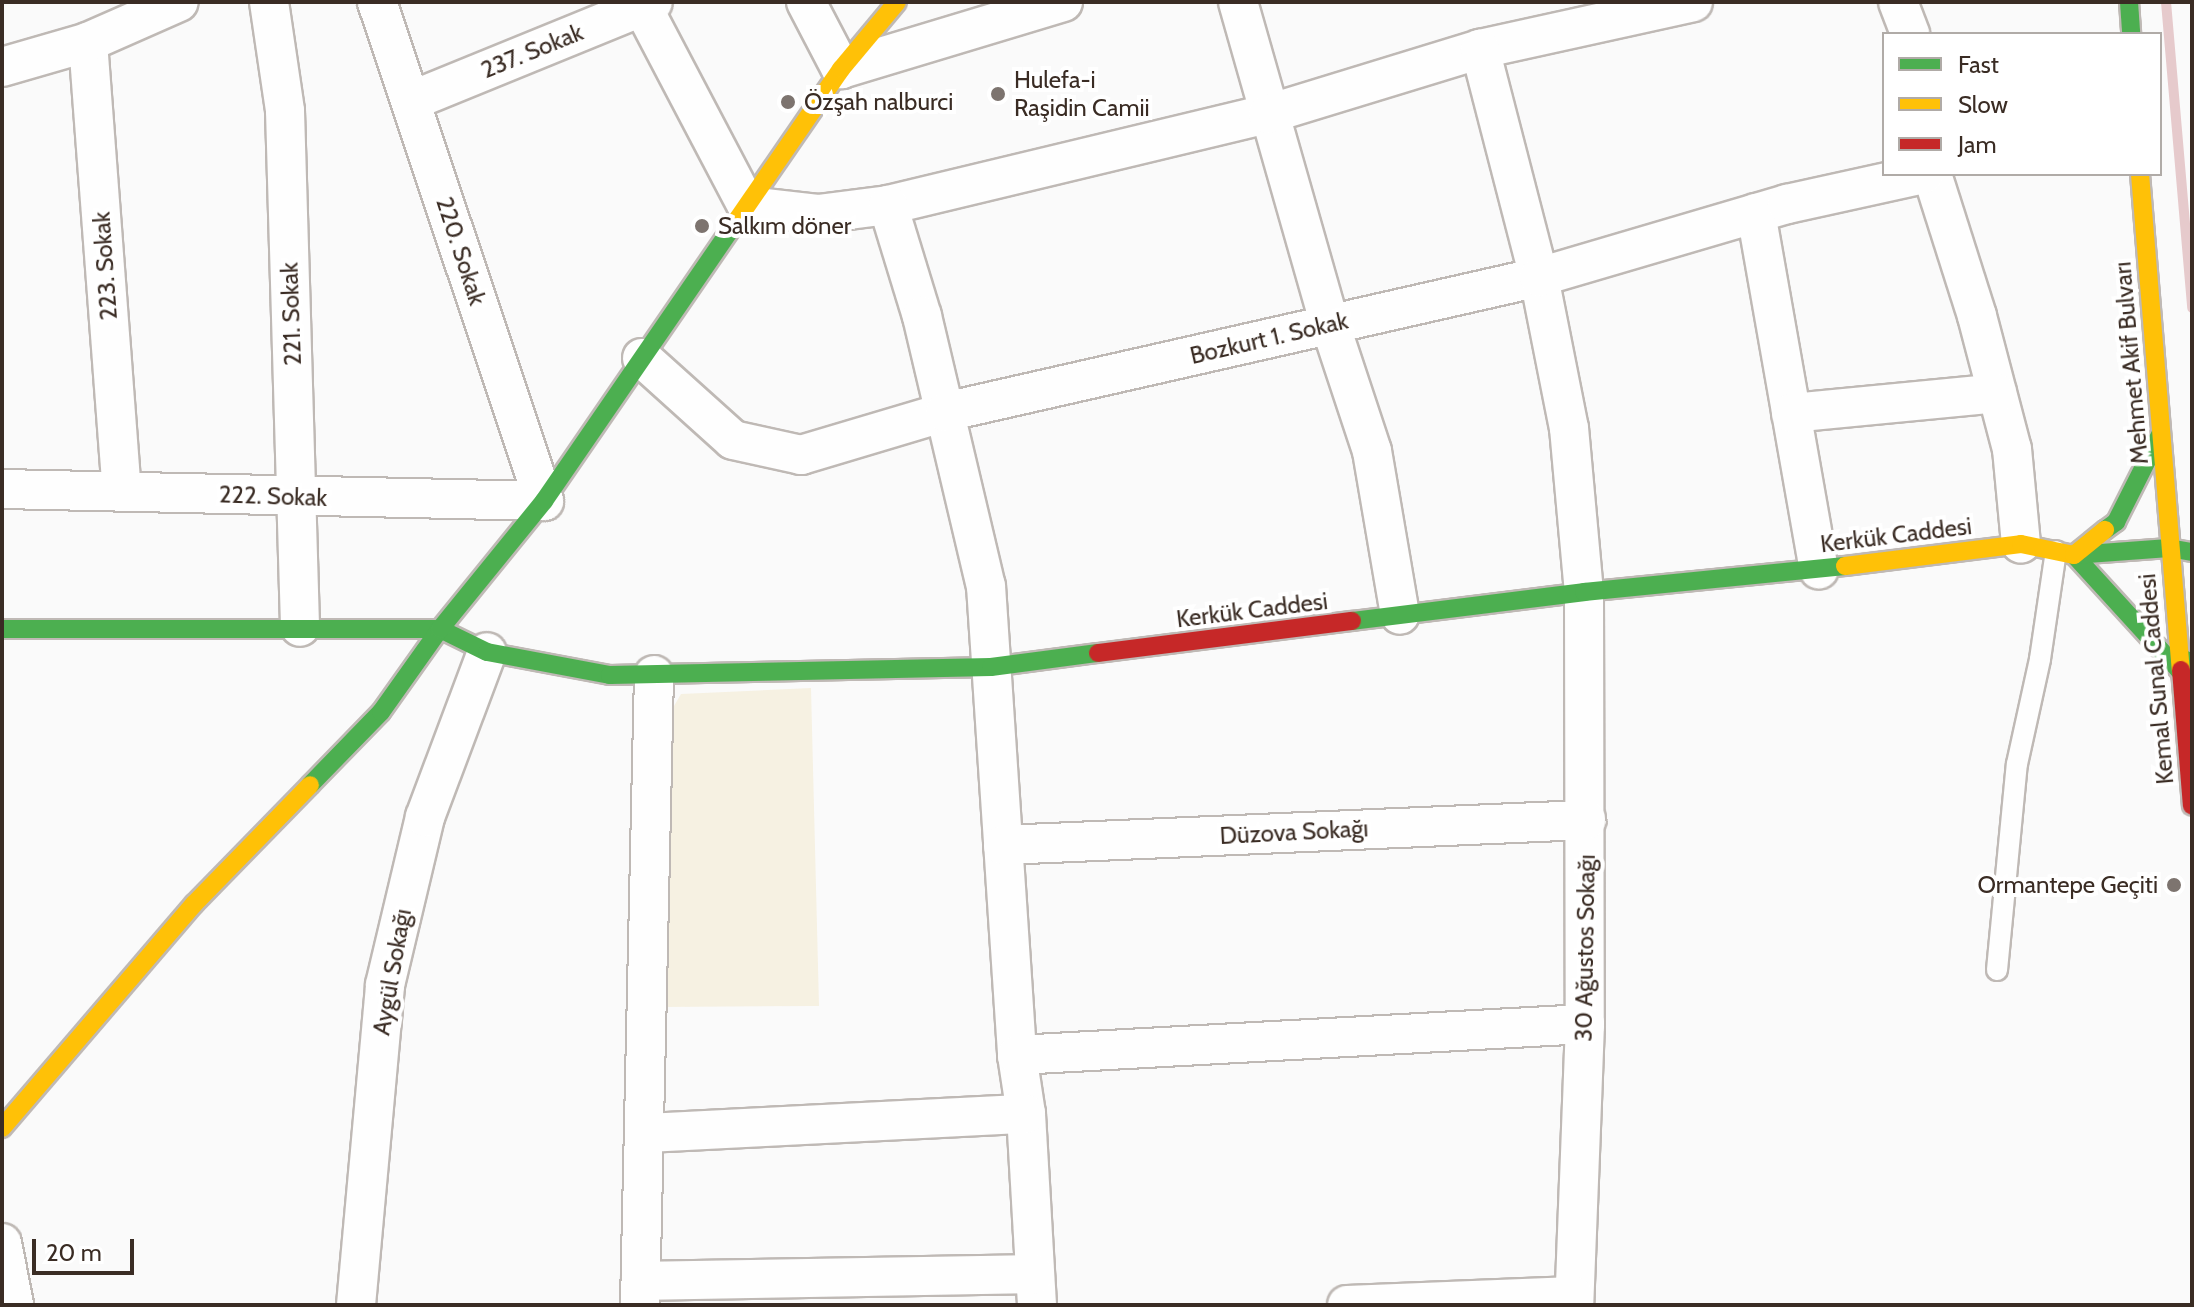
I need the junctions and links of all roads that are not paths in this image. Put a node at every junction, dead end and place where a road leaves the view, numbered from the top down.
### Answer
1 (179, 2) edge
2 (269, 2) edge
3 (377, 2) edge
4 (806, 2) edge
5 (897, 2) edge
6 (1063, 2) edge
7 (1238, 2) edge
8 (1693, 2) edge
9 (1898, 2) edge
10 (2129, 2) edge
11 (648, 4) edge
12 (1909, 32) edge
13 (2131, 32) edge
14 (88, 42) junction
15 (1480, 49) junction
16 (2, 67) edge
17 (841, 69) junction
18 (411, 101) junction
19 (1268, 114) junction
20 (1915, 176) edge
21 (1933, 176) edge
22 (2140, 176) edge
23 (888, 205) junction
24 (747, 206) junction
25 (1756, 213) junction
26 (1539, 277) junction
27 (1330, 324) junction
28 (642, 358) junction
29 (1997, 393) junction
30 (945, 412) junction
31 (1791, 413) junction
32 (2161, 433) junction
33 (2, 489) edge
34 (122, 490) junction
35 (297, 497) junction
36 (544, 501) junction
37 (2169, 548) junction
38 (2050, 550) junction
39 (2192, 552) edge
40 (1819, 569) junction
41 (1584, 592) junction
42 (1400, 615) junction
43 (300, 627) junction
44 (2, 629) edge
45 (440, 629) junction
46 (2192, 648) edge
47 (487, 652) junction
48 (991, 667) junction
49 (2179, 670) junction
50 (654, 675) junction
51 (2192, 806) edge
52 (1586, 820) junction
53 (1003, 845) junction
54 (1997, 970) dead end
55 (1585, 1024) junction
56 (1017, 1055) junction
57 (1026, 1114) junction
58 (2, 1128) edge
59 (646, 1133) junction
60 (2, 1243) edge
61 (1035, 1289) edge
62 (640, 1293) edge
63 (1574, 1301) edge
64 (14, 1305) edge
65 (356, 1305) edge
66 (1347, 1305) edge

1 - 14 street
2 - 35 street, 221. Sokak
3 - 18 street, 220. Sokak
4 - 17 street
5 - 17 street
6 - 17 street
7 - 19 street
8 - 15 street
9 - 12 street
10 - 13 street
11 - 18 street, 237. Sokak
11 - 24 street
14 - 16 street
14 - 34 street, 223. Sokak
15 - 19 street
15 - 26 street, 30 Ağustos Sokağı
17 - 24 street
18 - 36 street, 220. Sokak
19 - 23 street
19 - 27 street
20 - 25 street, Bozkurt 1. Sokak
21 - 29 street
22 - 32 street, Mehmet Akif Bulvarı
23 - 24 street
23 - 30 street
24 - 28 street
25 - 26 street, Bozkurt 1. Sokak
25 - 31 street
26 - 27 street, Bozkurt 1. Sokak
26 - 41 street, 30 Ağustos Sokağı
27 - 30 street, Bozkurt 1. Sokak
27 - 42 street
28 - 30 street, Bozkurt 1. Sokak
28 - 36 street
29 - 31 street
29 - 38 street
30 - 48 street
31 - 40 street
32 - 37 street, Mehmet Akif Bulvarı
32 - 38 street
33 - 34 street, 222. Sokak
34 - 35 street, 222. Sokak
35 - 36 street, 222. Sokak
35 - 43 street, 221. Sokak
36 - 45 street
37 - 38 street, Kerkük Caddesi
37 - 39 street, Kerkük Caddesi
37 - 49 street, Kemal Sunal Caddesi
38 - 40 street, Kerkük Caddesi
38 - 49 street
38 - 54 lane
40 - 41 street, Kerkük Caddesi
41 - 42 street, Kerkük Caddesi
41 - 52 street, 30 Ağustos Sokağı
42 - 48 street, Kerkük Caddesi
43 - 44 street
43 - 45 street
45 - 47 street, Kerkük Caddesi
45 - 58 street
46 - 49 street
47 - 50 street, Kerkük Caddesi
47 - 65 street, Aygül Sokağı
48 - 50 street, Kerkük Caddesi
48 - 53 street
49 - 51 street, Kemal Sunal Caddesi
50 - 59 street
52 - 53 street, Düzova Sokağı
52 - 55 street, 30 Ağustos Sokağı
53 - 56 street
55 - 56 street
55 - 63 street, 30 Ağustos Sokağı
56 - 57 street
57 - 59 street
57 - 61 street
59 - 62 street
60 - 64 street
61 - 62 street
63 - 66 street

